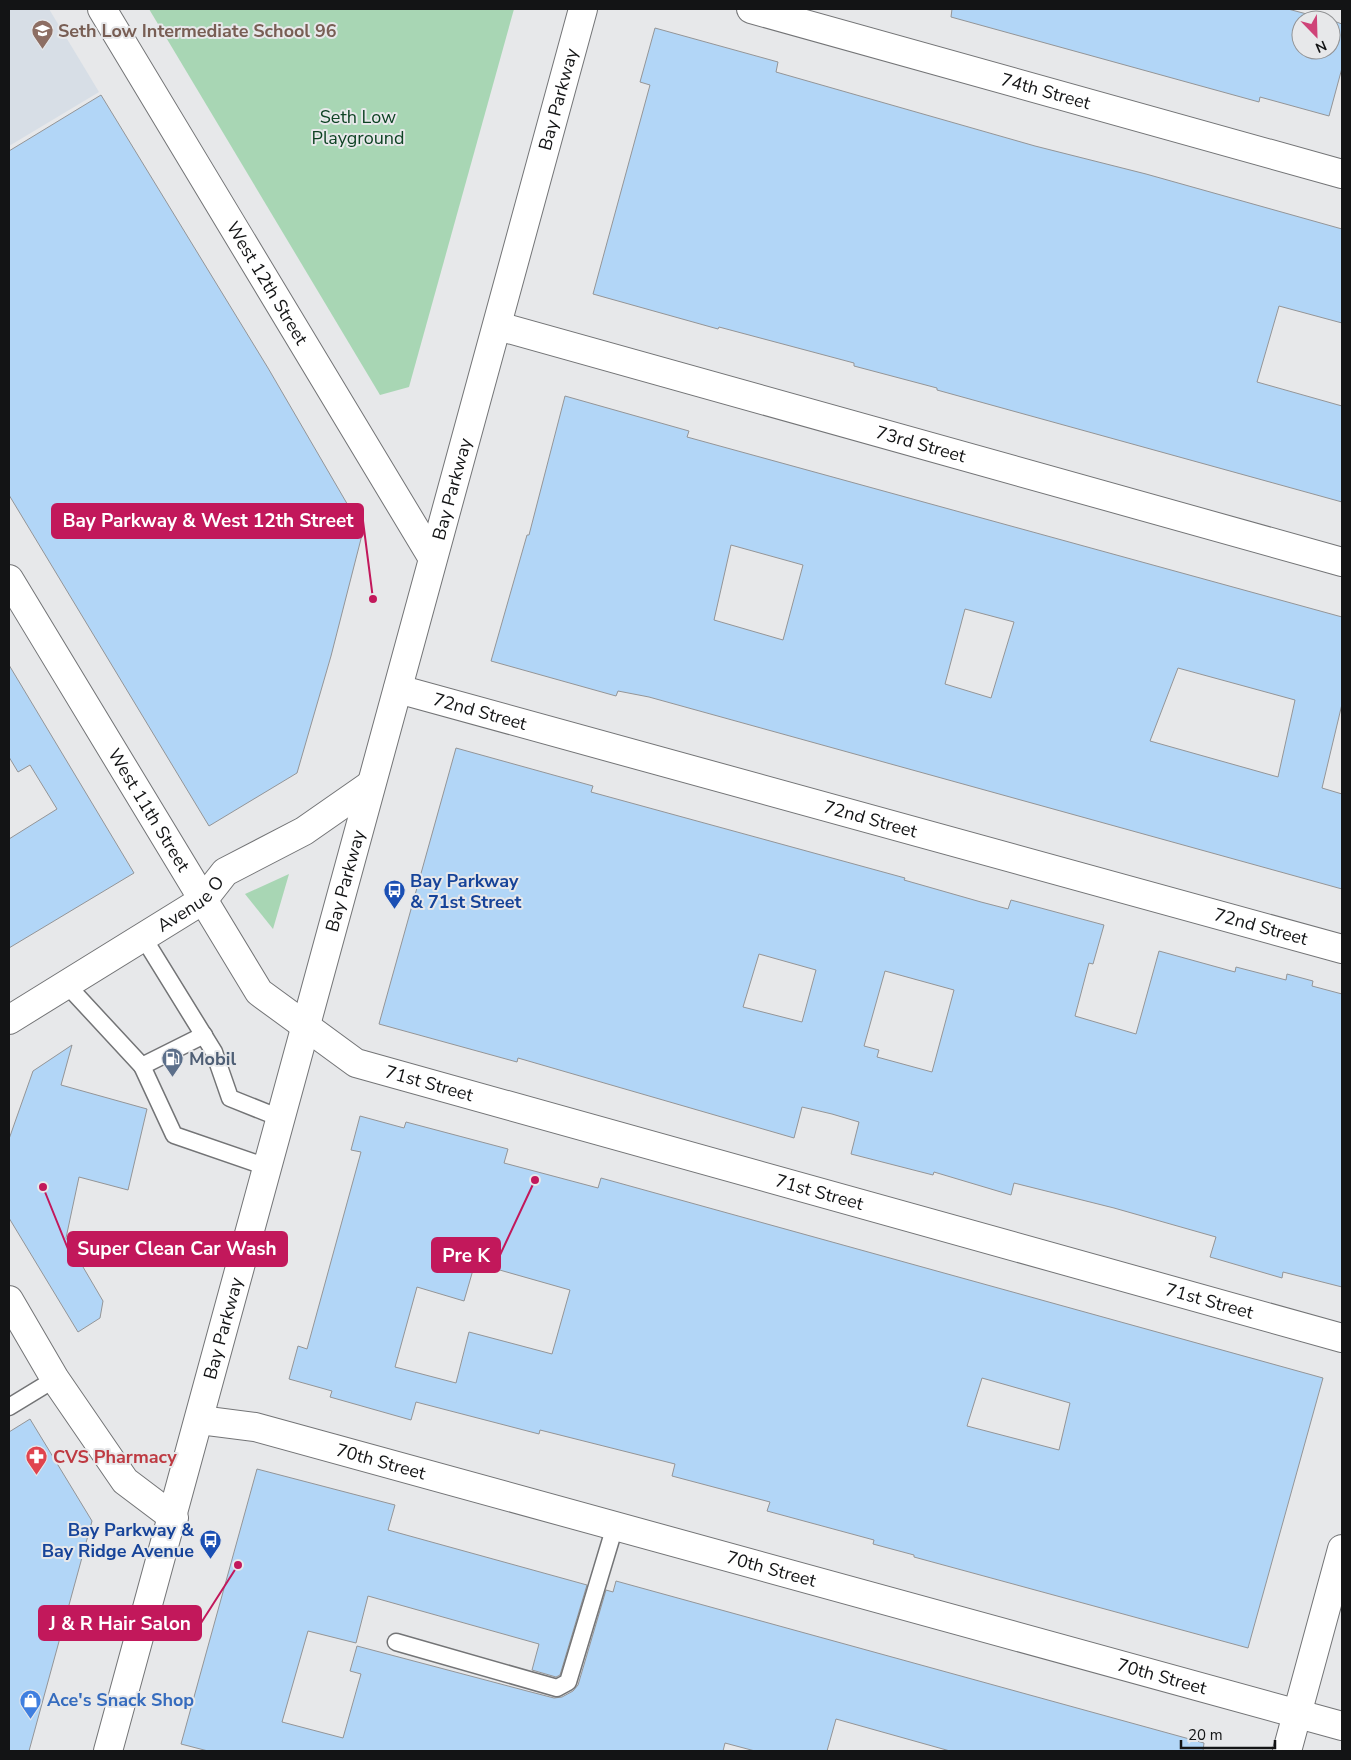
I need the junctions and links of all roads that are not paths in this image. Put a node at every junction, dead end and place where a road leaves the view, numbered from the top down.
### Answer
1 (102, 9) edge
2 (583, 9) edge
3 (751, 9) edge
4 (1342, 174) edge
5 (498, 326) junction
6 (432, 557) junction
7 (1342, 562) edge
8 (9, 578) edge
9 (398, 689) junction
10 (370, 786) junction
11 (203, 900) junction
12 (143, 937) junction
13 (1342, 949) edge
14 (66, 984) junction
15 (9, 1020) edge
16 (305, 1026) junction
17 (204, 1035) junction
18 (142, 1066) junction
19 (280, 1118) junction
20 (267, 1167) junction
21 (9, 1300) edge
22 (1342, 1338) edge
23 (55, 1379) junction
24 (9, 1406) edge
25 (200, 1420) junction
26 (174, 1518) junction
27 (615, 1526) junction
28 (1342, 1548) edge
29 (396, 1642) dead end
30 (1297, 1714) junction
31 (1342, 1726) edge
32 (108, 1751) edge
33 (1287, 1751) edge

1 - 6 street, West 12th Street
2 - 5 street, Bay Parkway
3 - 4 street, 74th Street
5 - 6 street, Bay Parkway
5 - 7 street, 73rd Street
6 - 9 street, Bay Parkway
8 - 11 street, West 11th Street
9 - 10 street, Bay Parkway
9 - 13 street, 72nd Street
10 - 11 street, Avenue O
10 - 16 street, Bay Parkway
11 - 12 street, Avenue O
11 - 16 street, West 11th Street
12 - 14 street, Avenue O
12 - 17 lane
14 - 15 street, Avenue O
14 - 18 lane
16 - 19 street, Bay Parkway
16 - 22 street, 71st Street
17 - 18 lane
17 - 19 lane
18 - 20 lane
19 - 20 street, Bay Parkway
20 - 25 street, Bay Parkway
21 - 23 street
23 - 24 lane
23 - 26 street
25 - 26 street, Bay Parkway
25 - 27 street, 70th Street
26 - 32 street, Bay Parkway
27 - 29 lane
27 - 30 street, 70th Street
28 - 30 street
30 - 31 street, 70th Street
30 - 33 street

